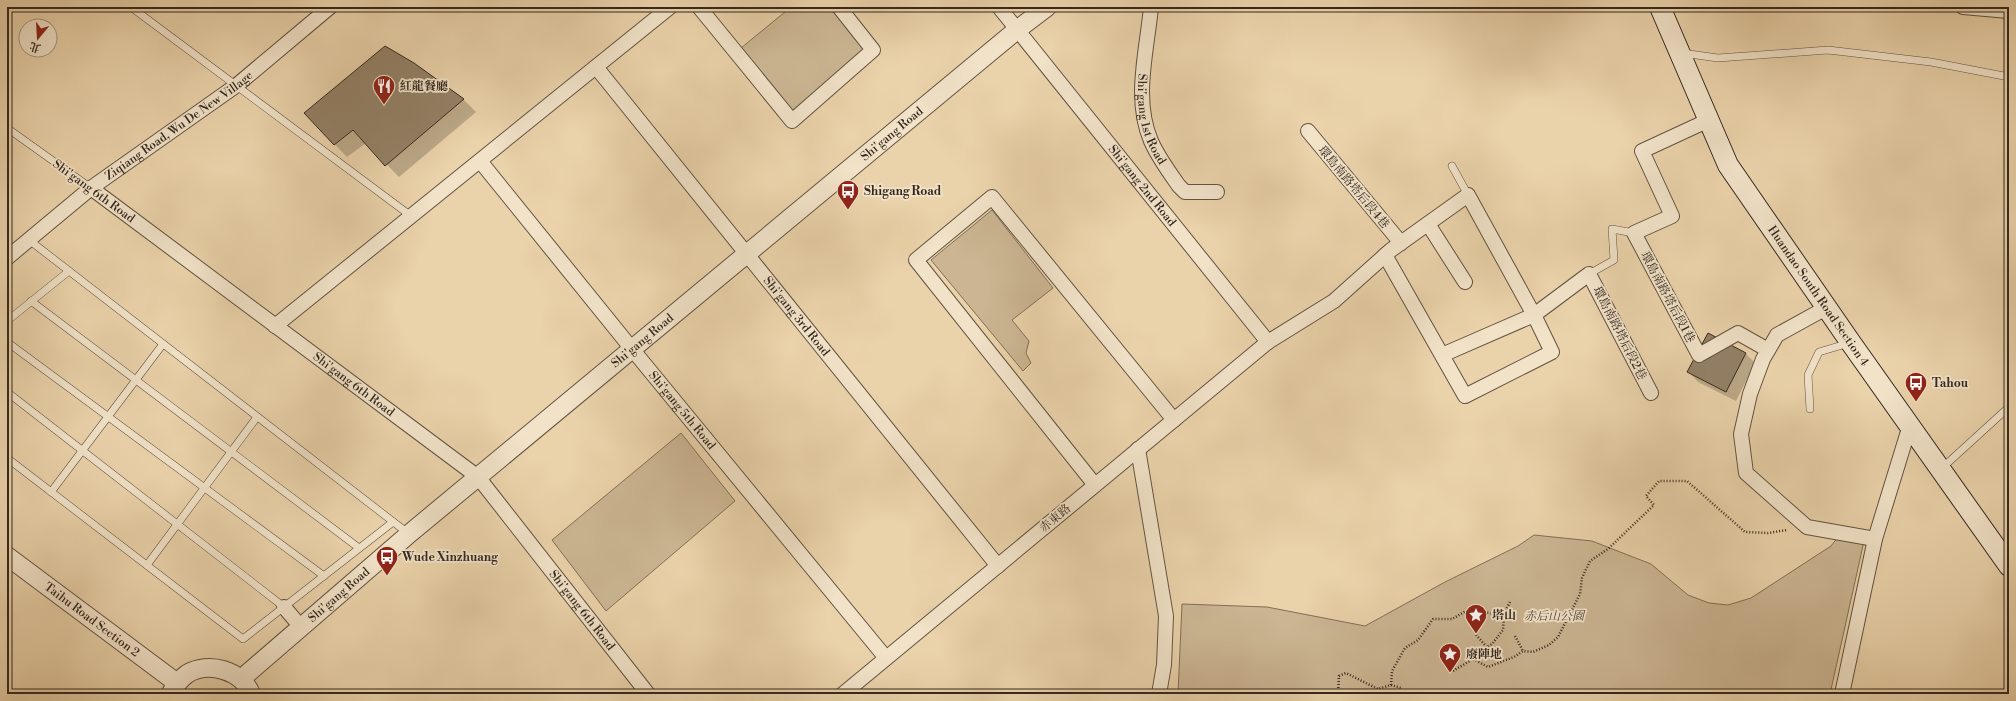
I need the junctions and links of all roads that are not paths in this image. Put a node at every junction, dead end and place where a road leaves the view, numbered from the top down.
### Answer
1 (131, 7) edge
2 (330, 7) edge
3 (670, 7) edge
4 (698, 7) edge
5 (839, 7) edge
6 (999, 7) edge
7 (1047, 7) edge
8 (1150, 7) edge
9 (1660, 7) edge
10 (1963, 7) edge
11 (2009, 11) edge
12 (1018, 29) junction
13 (1679, 53) junction
14 (596, 67) junction
15 (2009, 77) edge
16 (237, 85) junction
17 (1709, 120) junction
18 (7, 128) edge
19 (1308, 131) dead end
20 (480, 160) junction
21 (1452, 166) dead end
22 (91, 188) junction
23 (1217, 192) dead end
24 (1468, 195) junction
25 (411, 216) junction
26 (1428, 224) junction
27 (1634, 233) junction
28 (29, 240) junction
29 (1401, 243) junction
30 (747, 253) junction
31 (1385, 255) junction
32 (7, 258) edge
33 (69, 271) junction
34 (1589, 274) junction
35 (1465, 282) dead end
36 (31, 301) junction
37 (1826, 308) junction
38 (1534, 315) junction
39 (7, 321) edge
40 (275, 326) junction
41 (7, 342) edge
42 (1268, 342) junction
43 (1851, 343) junction
44 (163, 344) junction
45 (632, 349) junction
46 (1768, 350) junction
47 (1442, 355) junction
48 (136, 380) junction
49 (7, 392) edge
50 (1651, 393) dead end
51 (2009, 407) edge
52 (1810, 409) dead end
53 (108, 416) junction
54 (257, 417) junction
55 (1174, 420) junction
56 (1910, 425) junction
57 (1138, 449) junction
58 (82, 450) junction
59 (232, 452) junction
60 (7, 458) edge
61 (1941, 469) junction
62 (478, 477) junction
63 (1095, 485) junction
64 (204, 488) junction
65 (51, 492) junction
66 (393, 522) junction
67 (178, 524) junction
68 (409, 534) junction
69 (1875, 539) junction
70 (359, 548) junction
71 (7, 556) edge
72 (147, 565) junction
73 (998, 566) junction
74 (2009, 566) edge
75 (324, 576) junction
76 (284, 607) junction
77 (301, 627) junction
78 (886, 658) junction
79 (241, 679) junction
80 (174, 689) edge
81 (251, 694) edge
82 (648, 694) edge
83 (843, 694) edge
84 (1159, 694) edge
85 (1842, 694) edge

1 - 16 lane
2 - 16 street, Ziqiang Road, Wu De New Village
3 - 14 street
4 - 5 street
6 - 12 street, Shi'gang 2nd Road
7 - 12 street, Shi'gang Road
8 - 23 street, Shi'gang 1st Road
9 - 13 main road, Huandao South Road Section 4
10 - 11 street
12 - 30 street, Shi'gang Road
12 - 42 street, Shi'gang 2nd Road
13 - 15 lane
13 - 17 main road, Huandao South Road Section 4
14 - 20 street
14 - 30 street, Shi'gang 3rd Road
16 - 22 street, Ziqiang Road, Wu De New Village
16 - 25 lane
17 - 27 street
17 - 37 main road, Huandao South Road Section 4
18 - 22 lane, Shi'gang 6th Road
19 - 29 street, 環島南路塔后段4巷
20 - 25 street
20 - 45 street, Shi'gang 5th Road
21 - 24 lane
22 - 28 street, Ziqiang Road, Wu De New Village
22 - 40 street, Shi'gang 6th Road
24 - 26 street, 赤東路
24 - 38 street
25 - 40 street
26 - 29 street, 赤東路
26 - 35 street
27 - 34 lane
27 - 46 street, 環島南路塔后段1巷
28 - 32 street, Ziqiang Road, Wu De New Village
28 - 33 lane
29 - 31 street, 赤東路
30 - 45 street, Shi'gang Road
30 - 73 street, Shi'gang 3rd Road
31 - 42 street, 赤東路
31 - 47 street
33 - 36 lane
33 - 44 lane
34 - 38 street
34 - 50 street, 環島南路塔后段2巷
36 - 39 lane
36 - 48 lane
37 - 43 main road, Huandao South Road Section 4
37 - 46 street
38 - 47 street
38 - 47 street
40 - 62 street, Shi'gang 6th Road
41 - 53 lane
42 - 55 street, 赤東路
43 - 52 lane
43 - 56 main road, Huandao South Road Section 4
44 - 48 lane
44 - 54 lane
45 - 62 street, Shi'gang Road
45 - 78 street, Shi'gang 5th Road
46 - 69 street
48 - 53 lane
48 - 59 lane
49 - 58 lane
51 - 61 lane
53 - 58 lane
53 - 64 lane
54 - 59 lane
54 - 66 lane
55 - 57 street, 赤東路
55 - 63 street
56 - 61 main road, Huandao South Road Section 4
56 - 69 street
57 - 63 street, 赤東路
57 - 84 street
58 - 65 lane
58 - 67 lane
59 - 64 lane
59 - 70 lane
60 - 65 lane
61 - 74 main road, Huandao South Road Section 4
62 - 68 street, Shi'gang Road
62 - 82 street, Shi'gang 6th Road
63 - 73 street, 赤東路
64 - 67 lane
64 - 75 lane
65 - 72 lane
66 - 68 lane
66 - 70 lane
67 - 72 lane
67 - 76 lane
68 - 77 street, Shi'gang Road
69 - 85 street
70 - 75 lane
71 - 80 street, Taihu Road Section 2
72 - 76 lane
73 - 78 street, 赤東路
75 - 76 lane
76 - 77 street
77 - 79 street, Shi'gang Road
78 - 83 street, 赤東路
79 - 80 street
79 - 81 street

